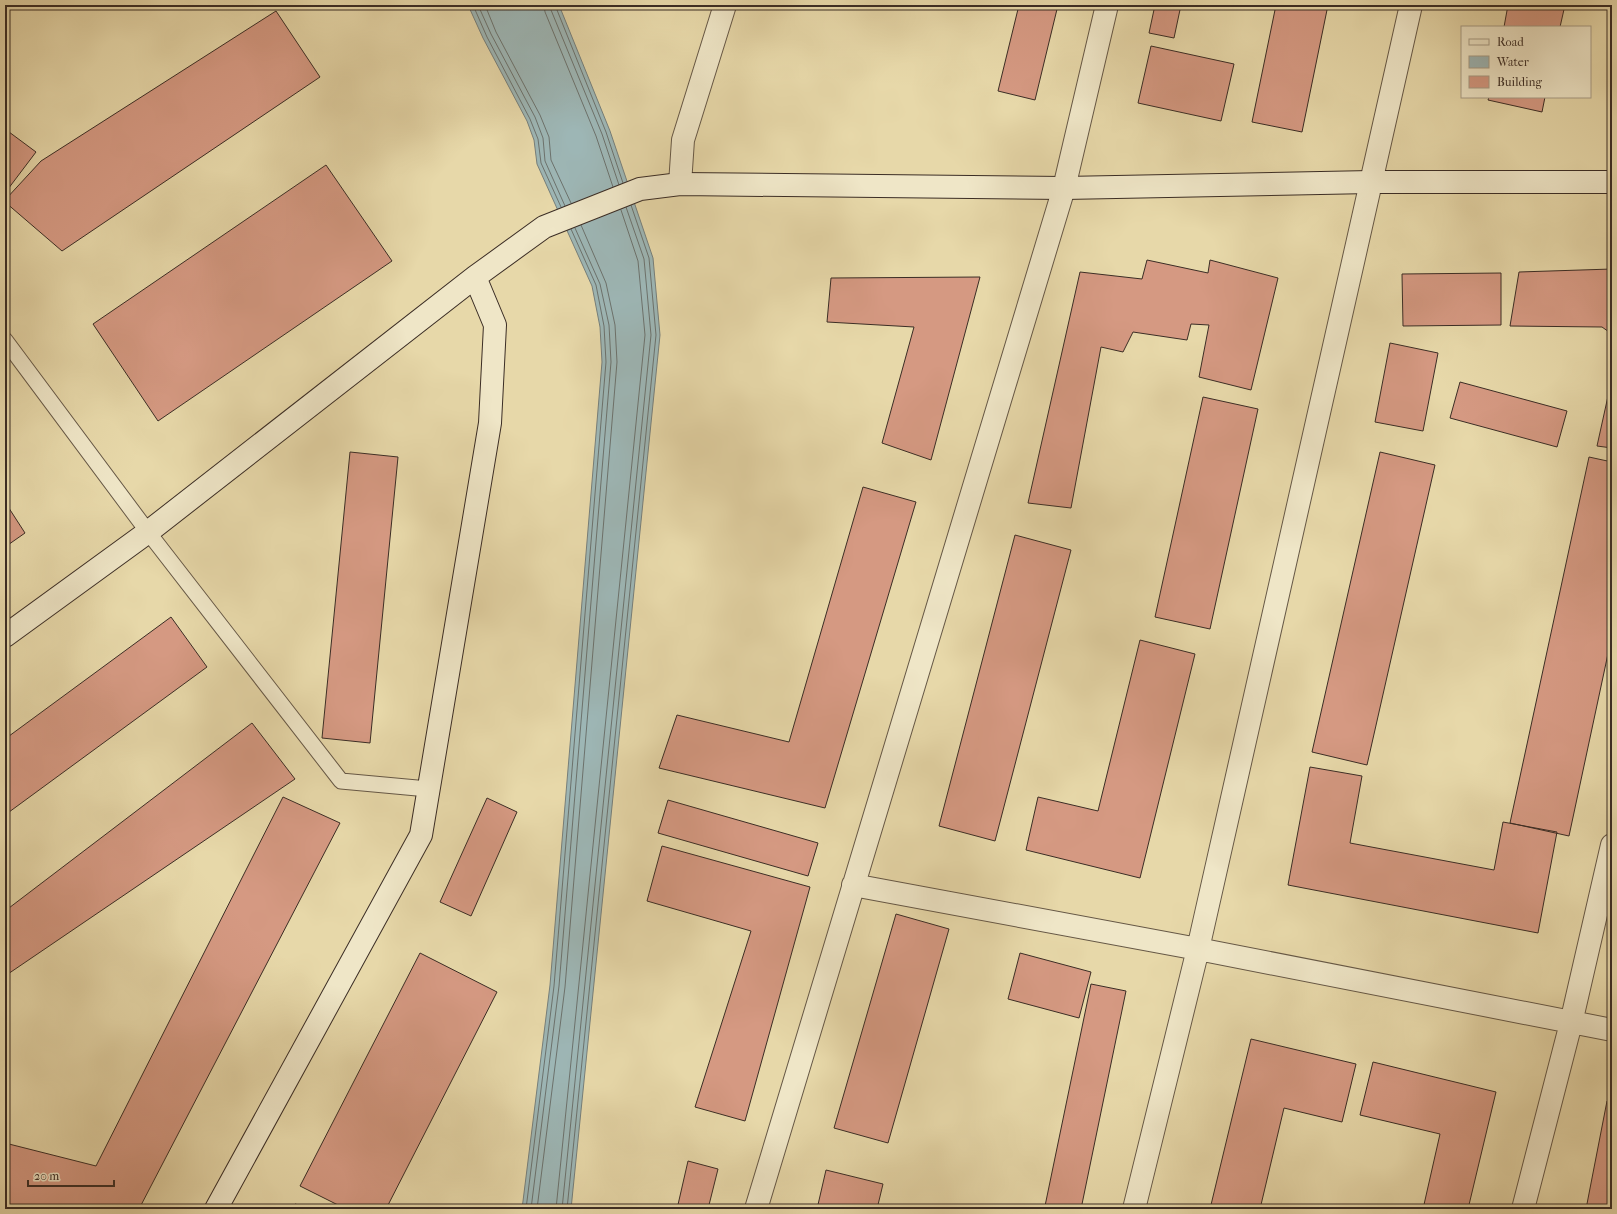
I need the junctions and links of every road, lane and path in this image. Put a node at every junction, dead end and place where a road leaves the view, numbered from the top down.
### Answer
1 (725, 5) edge
2 (1107, 5) edge
3 (1411, 5) edge
4 (1371, 182) junction
5 (1612, 182) edge
6 (680, 184) junction
7 (1064, 188) junction
8 (475, 277) junction
9 (5, 340) edge
10 (148, 532) junction
11 (5, 636) edge
12 (428, 789) junction
13 (1612, 844) edge
14 (853, 885) junction
15 (1198, 949) junction
16 (1571, 1023) junction
17 (1612, 1030) edge
18 (216, 1209) edge
19 (756, 1209) edge
20 (1134, 1209) edge
21 (1523, 1209) edge

1 - 6 street
2 - 7 street
3 - 4 street
4 - 5 street
4 - 7 street
4 - 15 street
6 - 7 street
6 - 8 street
7 - 14 street
8 - 10 street
8 - 12 street
9 - 10 lane
10 - 11 street
10 - 12 lane
12 - 18 street
13 - 16 street
14 - 15 street
14 - 19 street
15 - 16 street
15 - 20 street
16 - 17 street
16 - 21 street

